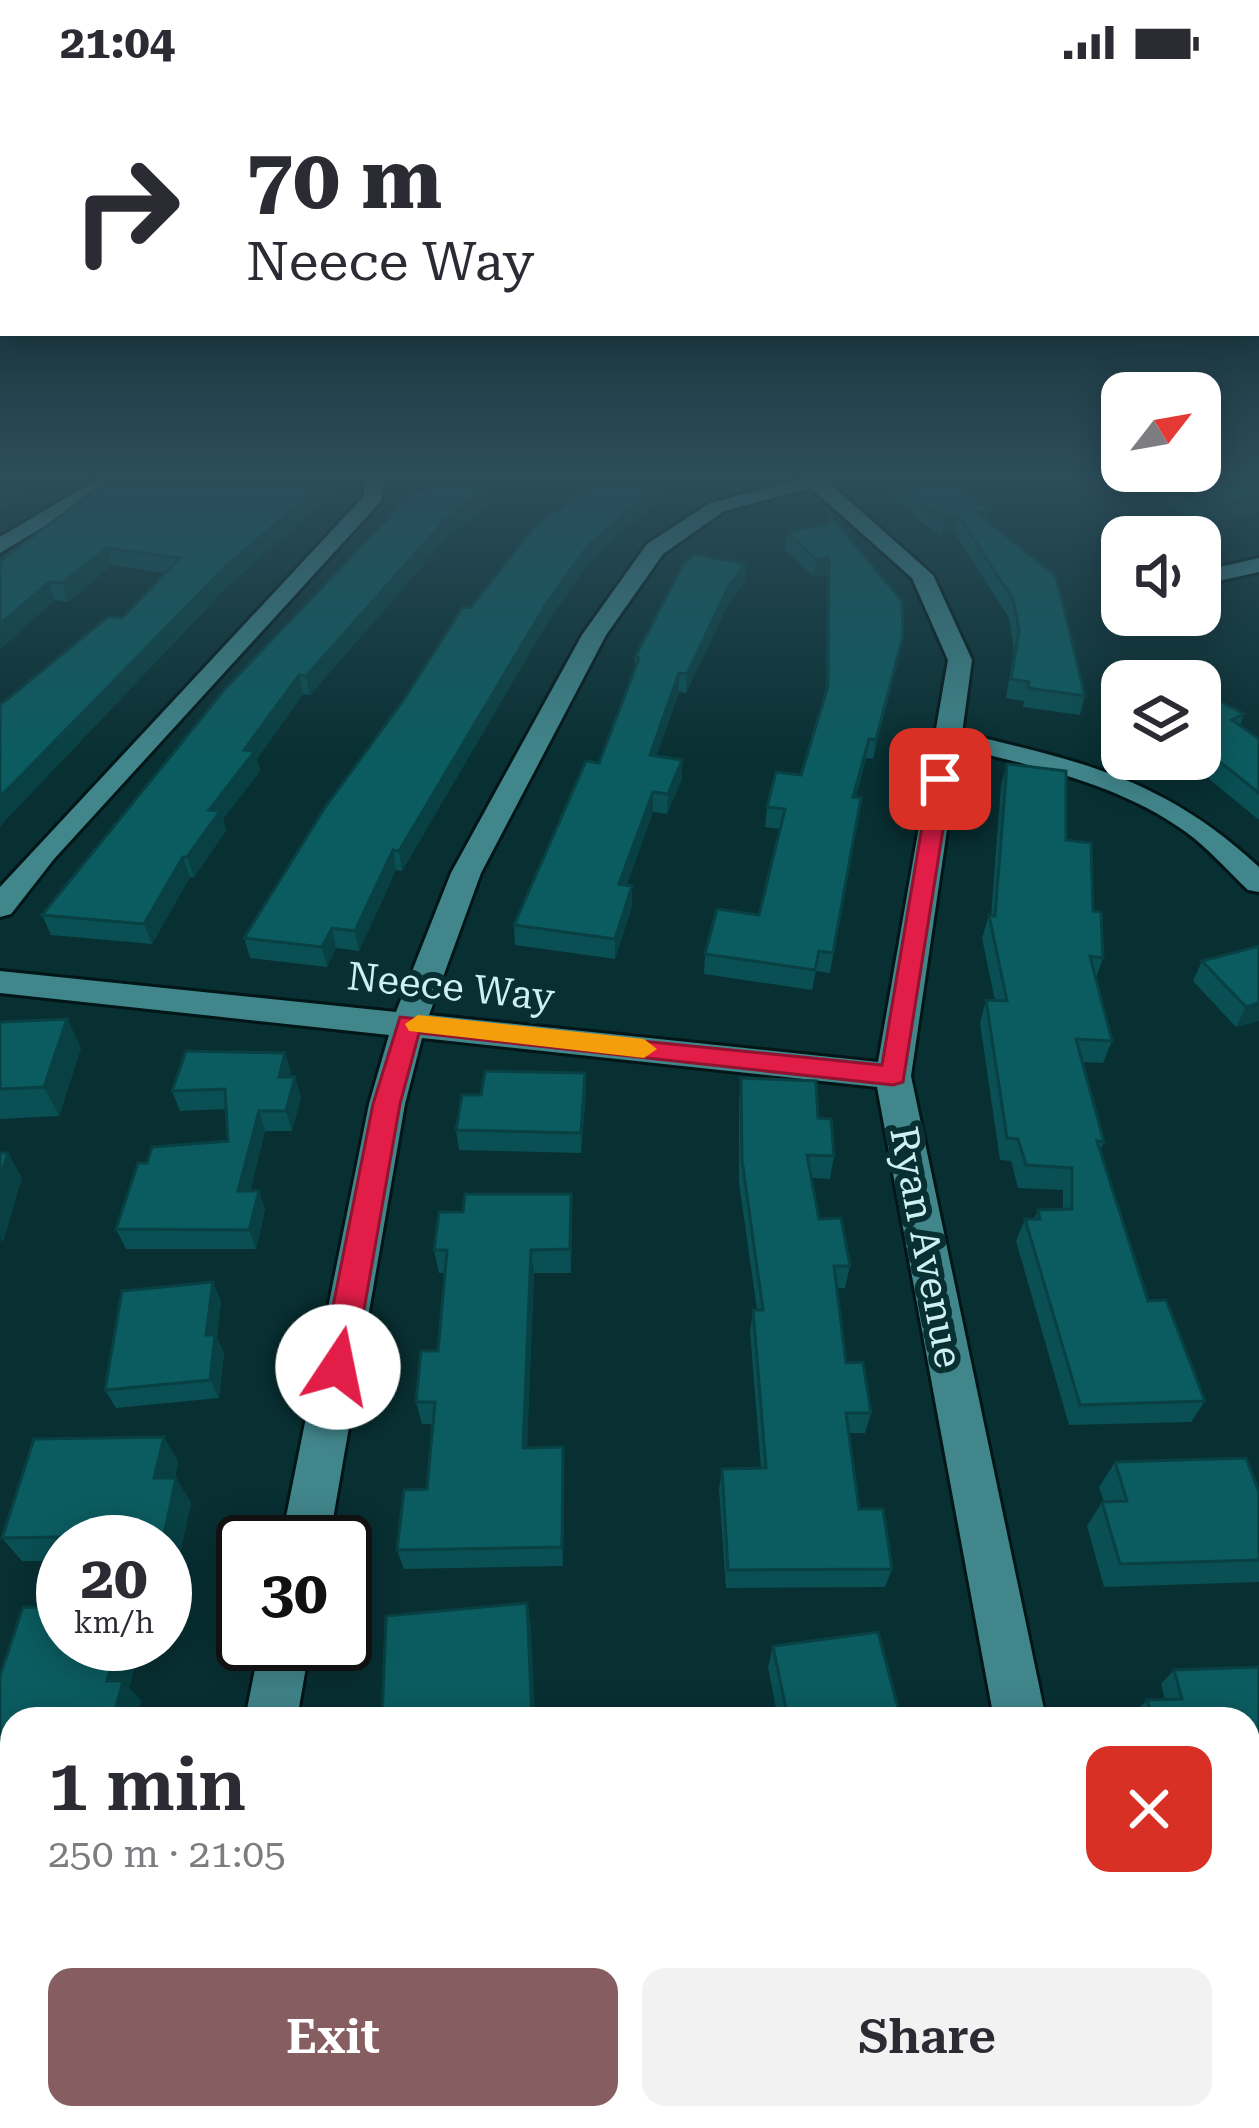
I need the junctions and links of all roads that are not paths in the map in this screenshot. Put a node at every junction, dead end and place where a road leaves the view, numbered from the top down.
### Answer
1 (307, 569) edge
2 (641, 569) edge
3 (916, 569) edge
4 (947, 737) junction
5 (1259, 884) edge
6 (0, 907) edge
7 (0, 982) edge
8 (409, 1023) junction
9 (893, 1076) junction
10 (309, 1515) edge
11 (280, 1671) edge
12 (273, 1707) edge
13 (1018, 1707) edge

1 - 6 street
2 - 8 street
3 - 4 street, Ryan Avenue
4 - 5 street
4 - 9 street, Ryan Avenue
7 - 8 street, Neece Way
8 - 9 street, Neece Way
8 - 10 street
9 - 13 street, Ryan Avenue
11 - 12 street

